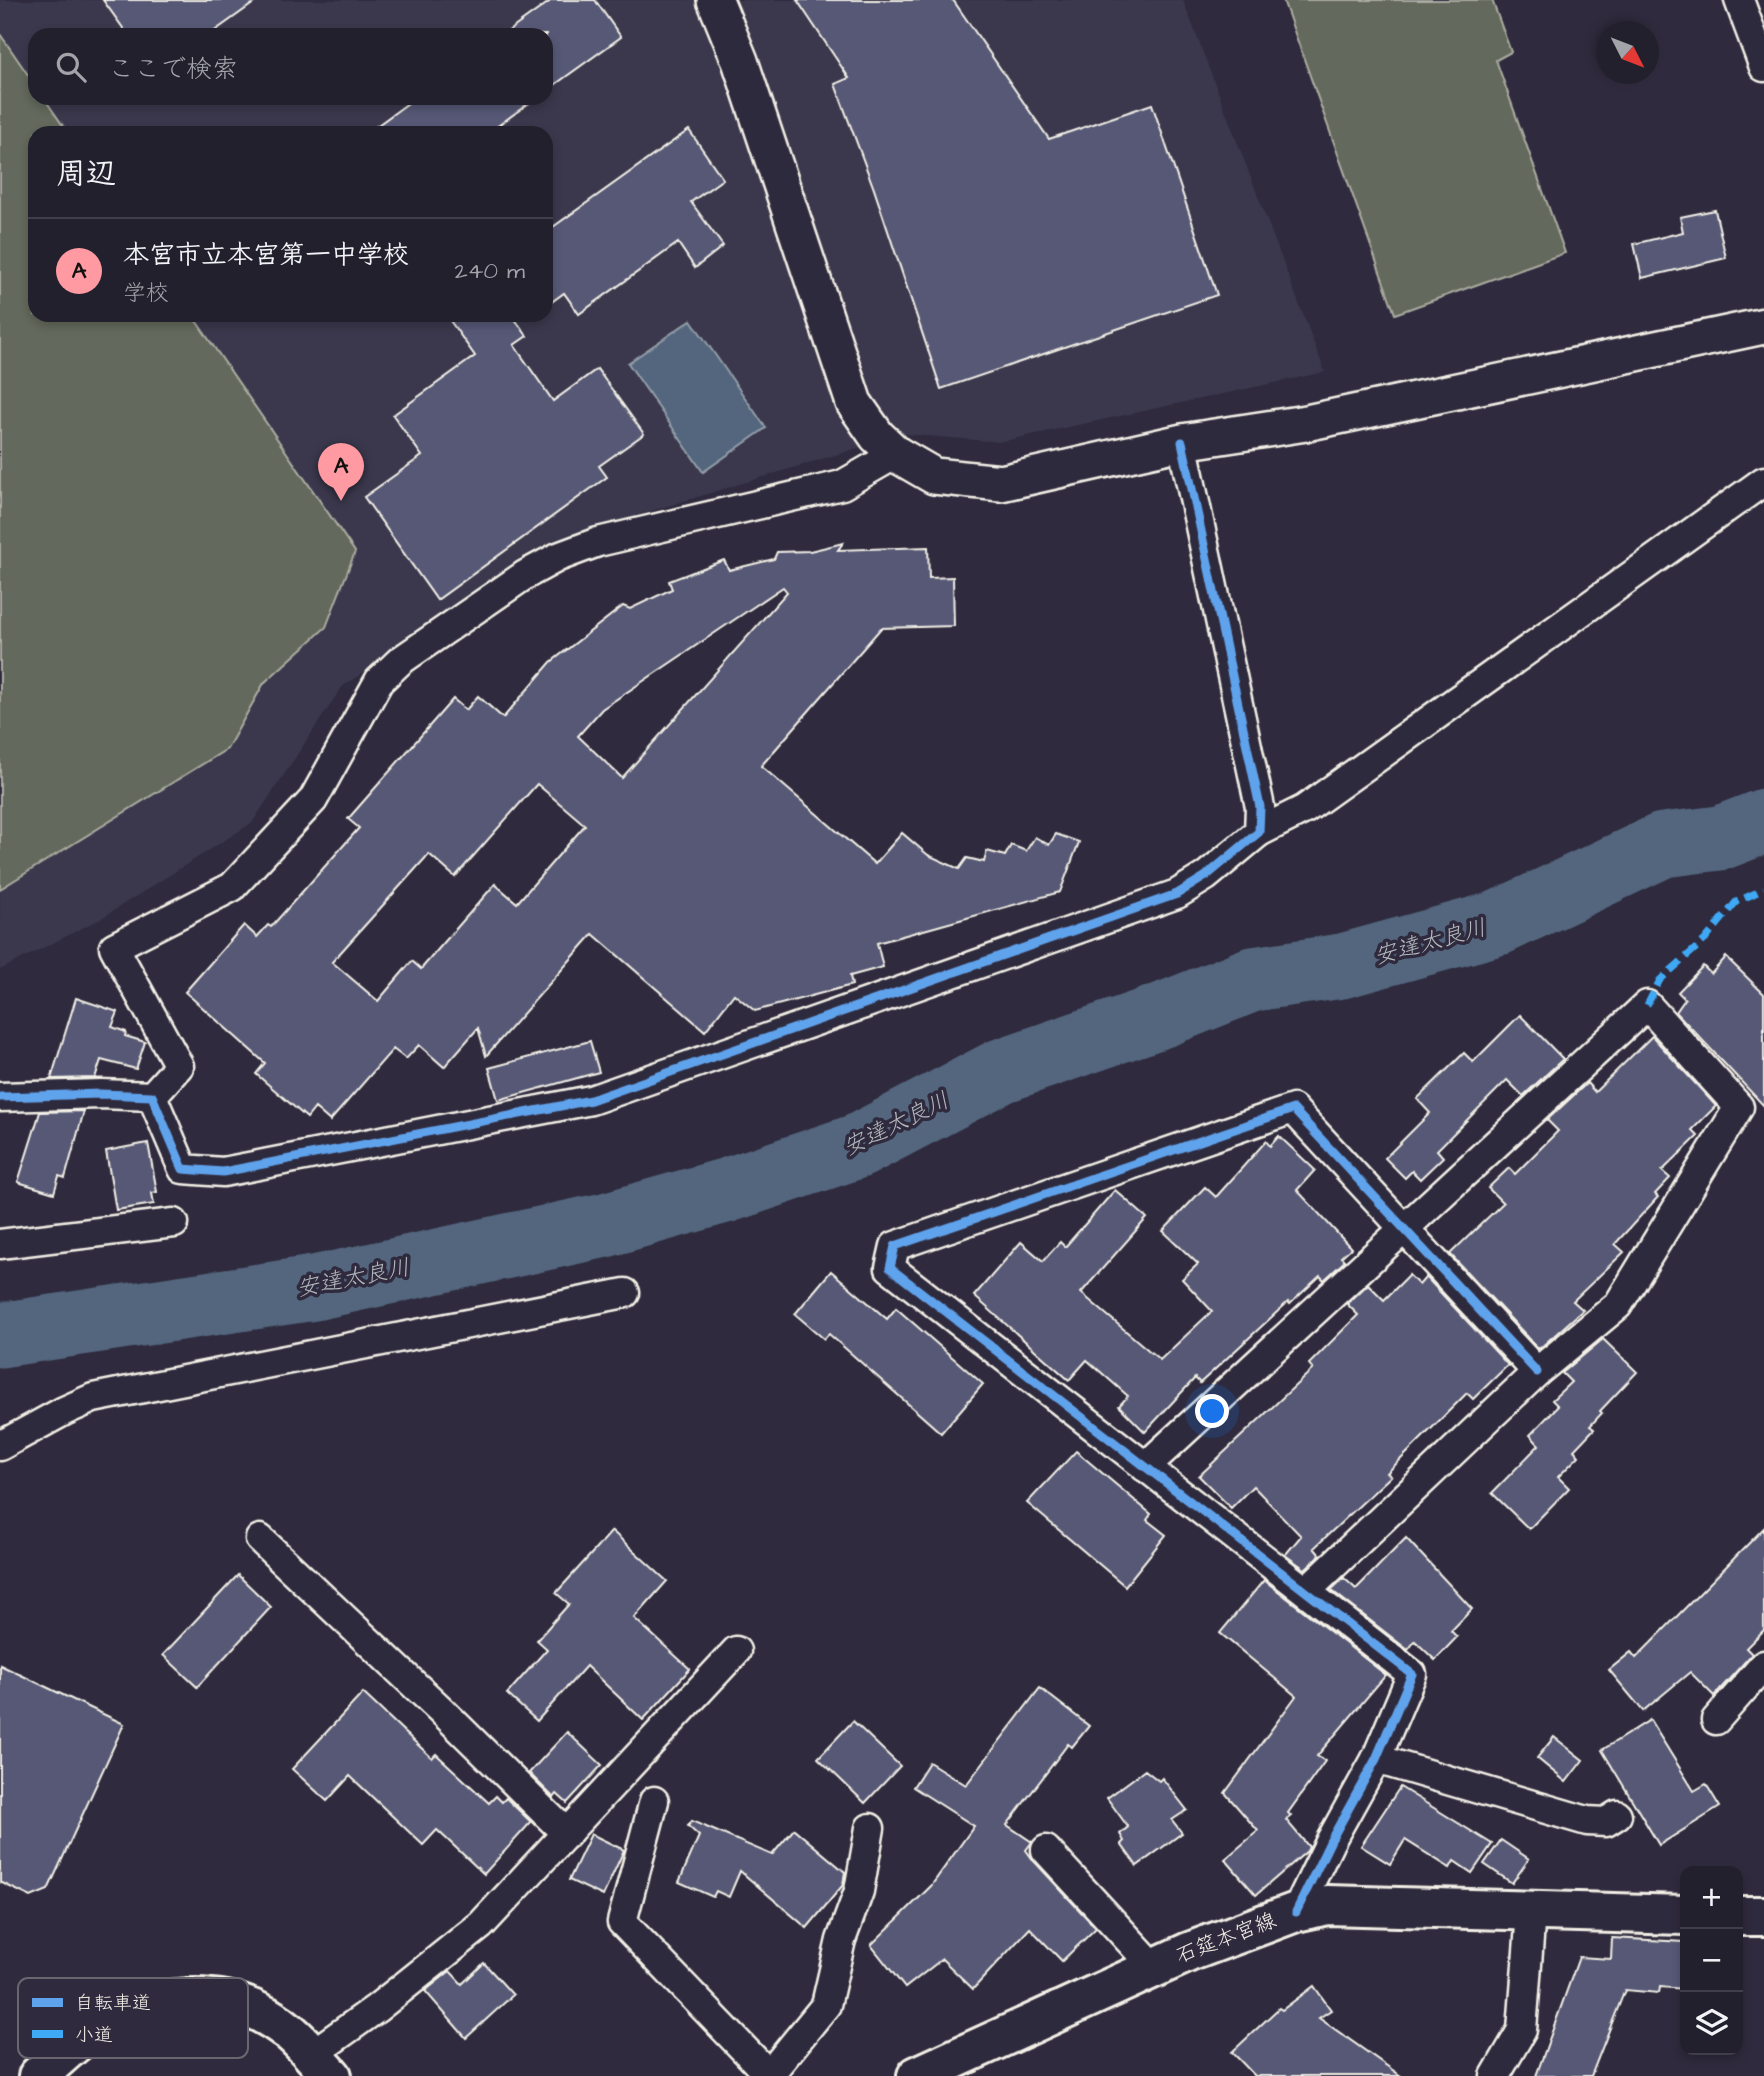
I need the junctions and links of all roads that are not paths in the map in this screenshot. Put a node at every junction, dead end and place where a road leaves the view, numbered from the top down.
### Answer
1 (715, 0) edge
2 (1739, 0) edge
3 (1764, 67) edge
4 (1764, 326) edge
5 (1182, 442) junction
6 (896, 454) junction
7 (1764, 481) edge
8 (1259, 832) junction
9 (152, 1096) junction
10 (0, 1097) edge
11 (174, 1223) dead end
12 (1403, 1230) junction
13 (0, 1244) edge
14 (625, 1293) dead end
15 (1537, 1372) junction
16 (0, 1446) edge
17 (1145, 1467) junction
18 (260, 1539) dead end
19 (1306, 1591) junction
20 (736, 1651) dead end
21 (1764, 1665) edge
22 (1716, 1720) dead end
23 (1376, 1759) junction
24 (654, 1801) dead end
25 (1616, 1815) dead end
26 (870, 1828) dead end
27 (567, 1835) junction
28 (1045, 1850) dead end
29 (1296, 1912) junction
30 (1531, 1912) junction
31 (1680, 1915) edge
32 (1743, 1916) edge
33 (1764, 1916) edge
34 (1154, 1967) junction
35 (248, 2009) edge
36 (59, 2058) edge
37 (322, 2065) edge
38 (768, 2075) edge
39 (38, 2076) edge
40 (917, 2076) edge
41 (1495, 2076) edge

1 - 6 street
2 - 3 street
4 - 5 street
5 - 6 street
5 - 8 street
6 - 9 street
7 - 8 street
8 - 9 street
9 - 10 street
11 - 13 street
12 - 15 street
12 - 15 street
12 - 17 street
12 - 17 street
14 - 16 street
15 - 19 street
17 - 19 street
18 - 27 street
19 - 23 street
20 - 27 street
21 - 22 street
23 - 25 street
23 - 29 street
24 - 38 street
26 - 38 street
27 - 37 street
28 - 34 street
29 - 30 main road, 石筵本宮線
29 - 34 main road, 石筵本宮線
30 - 31 main road, 石筵本宮線
30 - 41 street
32 - 33 main road
34 - 40 main road, 石筵本宮線
35 - 37 main road
36 - 39 main road

